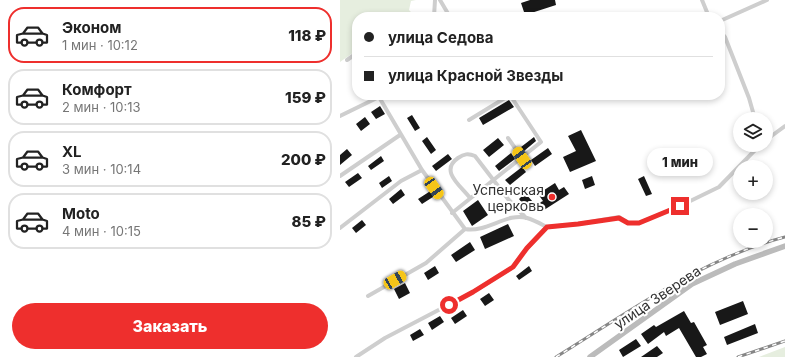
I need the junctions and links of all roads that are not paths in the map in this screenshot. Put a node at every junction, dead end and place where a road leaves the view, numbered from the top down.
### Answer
1 (436, 0) edge
2 (440, 0) edge
3 (702, 0) edge
4 (767, 0) edge
5 (435, 12) edge
6 (447, 12) edge
7 (707, 12) edge
8 (725, 19) edge
9 (725, 37) edge
10 (352, 56) edge
11 (347, 60) dead end
12 (373, 100) edge
13 (383, 100) edge
14 (502, 100) edge
15 (513, 100) edge
16 (754, 112) edge
17 (340, 116) edge
18 (469, 120) dead end
19 (785, 126) edge
20 (400, 135) junction
21 (773, 135) edge
22 (508, 138) dead end
23 (753, 152) edge
24 (522, 158) junction
25 (422, 170) junction
26 (340, 176) edge
27 (494, 179) junction
28 (470, 198) junction
29 (452, 213) junction
30 (526, 218) junction
31 (547, 227) junction
32 (340, 228) edge
33 (465, 229) junction
34 (785, 246) edge
35 (368, 296) dead end
36 (356, 357) edge
37 (590, 357) edge

1 - 5 street
2 - 6 street
3 - 7 street
4 - 8 street
9 - 16 street
10 - 11 street
12 - 17 street
13 - 20 street
14 - 18 street
15 - 24 street
19 - 21 street
20 - 25 street
20 - 26 street
22 - 24 street
23 - 31 street
24 - 27 street
25 - 29 street
25 - 32 street
27 - 28 street
27 - 28 street
27 - 30 street
28 - 29 street
29 - 33 street
30 - 31 street
30 - 33 street
31 - 36 street
33 - 35 street
34 - 37 main road, улица Зверева

